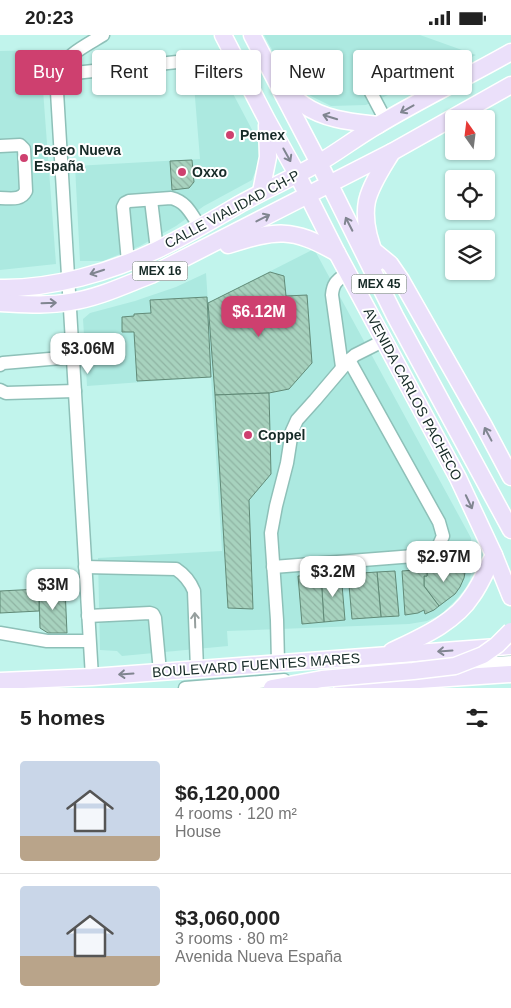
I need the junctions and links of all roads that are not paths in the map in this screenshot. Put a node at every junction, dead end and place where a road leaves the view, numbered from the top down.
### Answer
1 (103, 35) edge
2 (223, 35) edge
3 (252, 35) edge
4 (77, 50) edge
5 (230, 50) edge
6 (511, 53) edge
7 (176, 62) edge
8 (271, 71) edge
9 (82, 72) edge
10 (511, 85) edge
11 (57, 95) edge
12 (253, 95) edge
13 (283, 95) edge
14 (292, 95) edge
15 (371, 95) edge
16 (267, 121) junction
17 (382, 123) junction
18 (0, 146) edge
19 (392, 152) junction
20 (319, 163) junction
21 (297, 174) junction
22 (329, 184) junction
23 (261, 192) junction
24 (308, 195) junction
25 (0, 198) edge
26 (151, 200) junction
27 (200, 227) junction
28 (157, 250) junction
29 (373, 250) junction
30 (337, 253) junction
31 (183, 259) junction
32 (128, 262) junction
33 (348, 273) junction
34 (68, 280) junction
35 (0, 288) edge
36 (0, 303) edge
37 (70, 303) junction
38 (385, 340) junction
39 (73, 357) junction
40 (346, 363) junction
41 (0, 365) edge
42 (0, 390) edge
43 (75, 391) junction
44 (511, 477) edge
45 (511, 509) edge
46 (511, 530) edge
47 (494, 555) junction
48 (85, 567) junction
49 (273, 567) junction
50 (511, 597) edge
51 (88, 616) junction
52 (511, 631) edge
53 (0, 633) edge
54 (90, 641) junction
55 (511, 646) edge
56 (382, 655) junction
57 (511, 662) edge
58 (278, 663) junction
59 (197, 669) junction
60 (160, 672) junction
61 (511, 674) edge
62 (0, 681) edge
63 (93, 682) edge
64 (185, 688) edge
65 (272, 688) edge
66 (295, 688) edge

1 - 4 street
2 - 5 main road, AVENIDA CARLOS PACHECO / MEX 45
3 - 8 main road, AVENIDA CARLOS PACHECO / MEX 45
6 -> 17 main road, CALLE VIALIDAD CH-P
7 - 9 street
10 - 19 main road, CALLE VIALIDAD CH-P
11 - 34 street
12 - 16 main road, AVENIDA CARLOS PACHECO / MEX 45
13 - 20 main road, AVENIDA CARLOS PACHECO / MEX 45
17 -> 14 main road
15 - 17 street
16 -> 21 main road, AVENIDA CARLOS PACHECO / MEX 45
16 - 23 main road
17 - 20 main road, CALLE VIALIDAD CH-P
18 - 25 street
19 - 22 main road, CALLE VIALIDAD CH-P
19 - 29 main road
20 - 21 main road, CALLE VIALIDAD CH-P / MEX 16
20 - 22 main road, AVENIDA CARLOS PACHECO / MEX 45
21 - 23 main road, CALLE VIALIDAD CH-P / MEX 16
21 - 24 main road, AVENIDA CARLOS PACHECO / MEX 45
22 - 24 main road, CALLE VIALIDAD CH-P / MEX 16
46 -> 22 main road, AVENIDA CARLOS PACHECO / MEX 45
23 - 27 main road, CALLE VIALIDAD CH-P / MEX 16
24 - 30 main road, AVENIDA CARLOS PACHECO / MEX 45
31 -> 24 main road, CALLE VIALIDAD CH-P / MEX 16
26 - 27 street
26 - 28 street
26 - 32 street
27 - 28 main road, CALLE VIALIDAD CH-P / MEX 16
28 - 32 main road, CALLE VIALIDAD CH-P / MEX 16
44 -> 29 main road
29 - 45 main road
30 - 31 main road
30 - 33 main road, AVENIDA CARLOS PACHECO / MEX 45
31 - 37 main road, CALLE VIALIDAD CH-P / MEX 16
32 -> 34 main road, CALLE VIALIDAD CH-P / MEX 16
33 - 38 main road, AVENIDA CARLOS PACHECO / MEX 45
33 - 40 street
34 - 35 main road, CALLE VIALIDAD CH-P / MEX 16
34 - 37 street
36 -> 37 main road, CALLE VIALIDAD CH-P / MEX 16
37 - 39 street
38 - 40 street
38 -> 47 main road, AVENIDA CARLOS PACHECO / MEX 45
39 - 41 street
39 - 43 street
40 - 49 street
40 - 49 street
42 - 43 street
43 - 48 street
47 - 50 main road, AVENIDA CARLOS PACHECO / MEX 45
47 - 56 main road
48 - 51 street
59 -> 48 street
49 - 58 street
51 - 54 street
51 - 60 street
52 - 65 main road, bridge
53 - 54 street
54 - 63 street
55 -> 56 main road, BOULEVARD FUENTES MARES
56 - 58 main road, BOULEVARD FUENTES MARES
57 - 64 street
58 - 59 main road, BOULEVARD FUENTES MARES
59 - 60 main road, BOULEVARD FUENTES MARES
60 -> 63 main road, BOULEVARD FUENTES MARES
61 - 66 main road, BOULEVARD FUENTES MARES
62 - 63 main road, BOULEVARD FUENTES MARES

